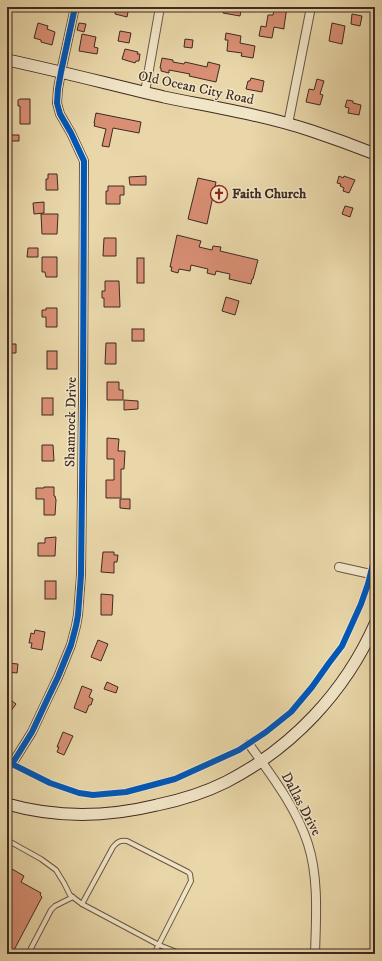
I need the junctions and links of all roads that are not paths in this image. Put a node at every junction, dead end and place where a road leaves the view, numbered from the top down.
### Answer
1 (75, 7) edge
2 (160, 7) edge
3 (311, 7) edge
4 (7, 60) edge
5 (61, 72) junction
6 (145, 92) junction
7 (288, 124) junction
8 (375, 154) edge
9 (339, 567) dead end
10 (375, 575) edge
11 (375, 624) edge
12 (249, 744) dead end
13 (261, 760) junction
14 (12, 764) dead end
15 (7, 804) edge
16 (7, 840) edge
17 (73, 897) junction
18 (82, 904) junction
19 (159, 945) junction
20 (28, 954) edge
21 (154, 954) edge
22 (182, 954) edge
23 (315, 954) edge

1 - 5 street, Shamrock Drive
2 - 6 street
3 - 7 street
4 - 5 main road, Old Ocean City Road
5 - 6 main road, Old Ocean City Road
5 - 14 street, Shamrock Drive
6 - 7 main road, Old Ocean City Road
7 - 8 main road, Old Ocean City Road
9 - 10 street
11 - 13 main road
12 - 13 street, Dallas Drive
13 - 15 main road
13 - 23 street, Dallas Drive
16 - 17 lane
17 - 18 lane
17 - 20 lane
18 - 19 lane
18 - 19 lane
19 - 21 lane
19 - 22 lane

